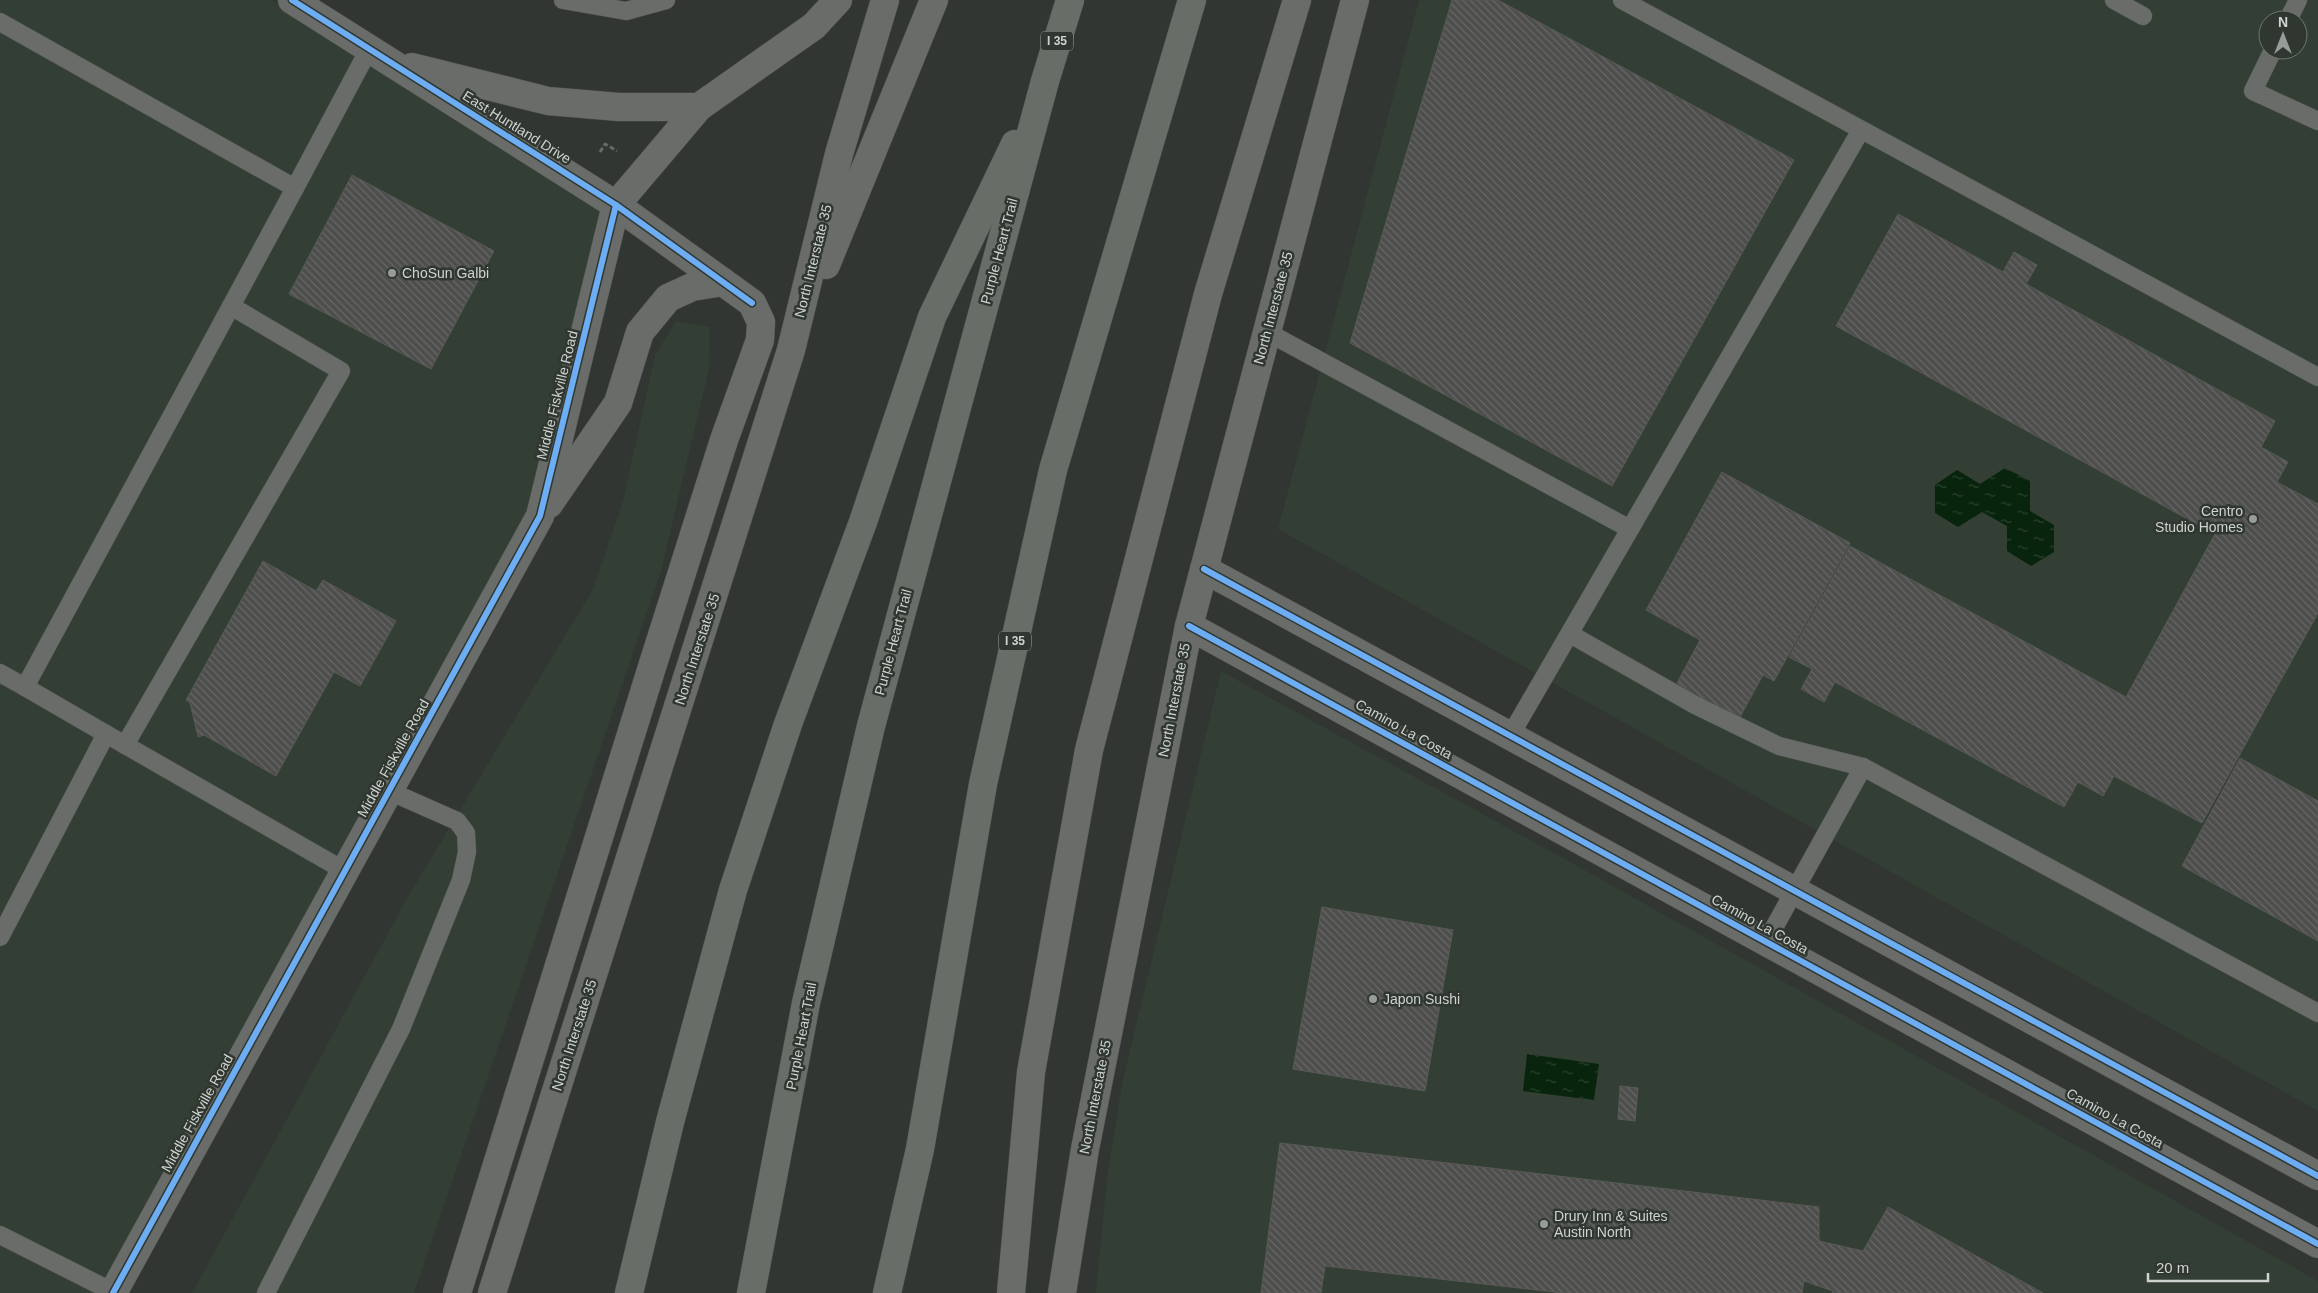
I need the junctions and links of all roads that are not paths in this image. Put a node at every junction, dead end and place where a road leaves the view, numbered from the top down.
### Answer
1 (292, 0) edge
2 (563, 0) edge
3 (666, 0) edge
4 (838, 0) edge
5 (885, 0) edge
6 (934, 0) edge
7 (1070, 0) edge
8 (1192, 0) edge
9 (1297, 0) edge
10 (1355, 0) edge
11 (1622, 0) edge
12 (2114, 0) edge
13 (2143, 16) dead end
14 (0, 22) edge
15 (379, 55) junction
16 (2268, 60) edge
17 (1045, 81) junction
18 (699, 107) junction
19 (2318, 121) edge
20 (1861, 130) junction
21 (295, 188) junction
22 (616, 205) junction
23 (723, 282) junction
24 (231, 306) junction
25 (1267, 332) junction
26 (791, 350) junction
27 (2318, 378) edge
28 (540, 516) junction
29 (1630, 529) junction
30 (1204, 568) junction
31 (1189, 626) junction
32 (1570, 634) junction
33 (0, 673) edge
34 (25, 687) junction
35 (106, 734) junction
36 (1510, 736) junction
37 (125, 745) junction
38 (1863, 767) junction
39 (389, 791) junction
40 (345, 871) junction
41 (1794, 890) junction
42 (0, 937) edge
43 (1766, 942) junction
44 (2318, 1013) edge
45 (2318, 1176) edge
46 (0, 1235) edge
47 (2318, 1244) edge
48 (113, 1292) edge
49 (266, 1293) edge
50 (457, 1293) edge
51 (492, 1293) edge
52 (629, 1293) edge
53 (751, 1293) edge
54 (887, 1293) edge
55 (1011, 1293) edge
56 (1062, 1293) edge

1 - 15 main road, East Huntland Drive
2 - 3 lane
4 - 18 main road
5 - 26 main road, North Interstate 35
6 - 26 main road
7 - 17 highway, Purple Heart Trail / I 35
8 - 54 highway, I 35
9 - 55 main road
10 - 25 main road, North Interstate 35
11 - 20 lane
12 - 13 lane
14 - 21 lane
15 - 18 main road
15 - 21 lane
15 - 22 main road, East Huntland Drive
16 - 19 lane
17 - 52 highway
17 - 53 highway, Purple Heart Trail / I 35
18 - 22 main road
20 - 27 lane
20 - 29 lane
21 - 24 lane
22 - 23 main road, East Huntland Drive
22 - 28 main road, Middle Fiskville Road
23 - 28 main road
23 - 50 main road, East Huntland Drive
24 - 34 lane
24 - 37 lane
25 - 29 lane
25 - 30 main road, North Interstate 35
26 - 51 main road, North Interstate 35
28 - 39 main road, Middle Fiskville Road
29 - 32 lane
30 - 31 main road, North Interstate 35
30 - 36 main road
31 - 43 main road, Camino La Costa
31 - 56 main road, North Interstate 35
32 - 36 lane
32 - 38 lane
33 - 34 lane
34 - 35 lane
35 - 37 lane
35 - 42 lane
36 - 41 main road
37 - 40 lane
38 - 41 lane
38 - 44 lane
39 - 40 main road, Middle Fiskville Road
39 - 49 lane
40 - 48 main road, Middle Fiskville Road
41 - 43 lane
41 - 45 main road
43 - 47 main road, Camino La Costa
46 - 48 lane

